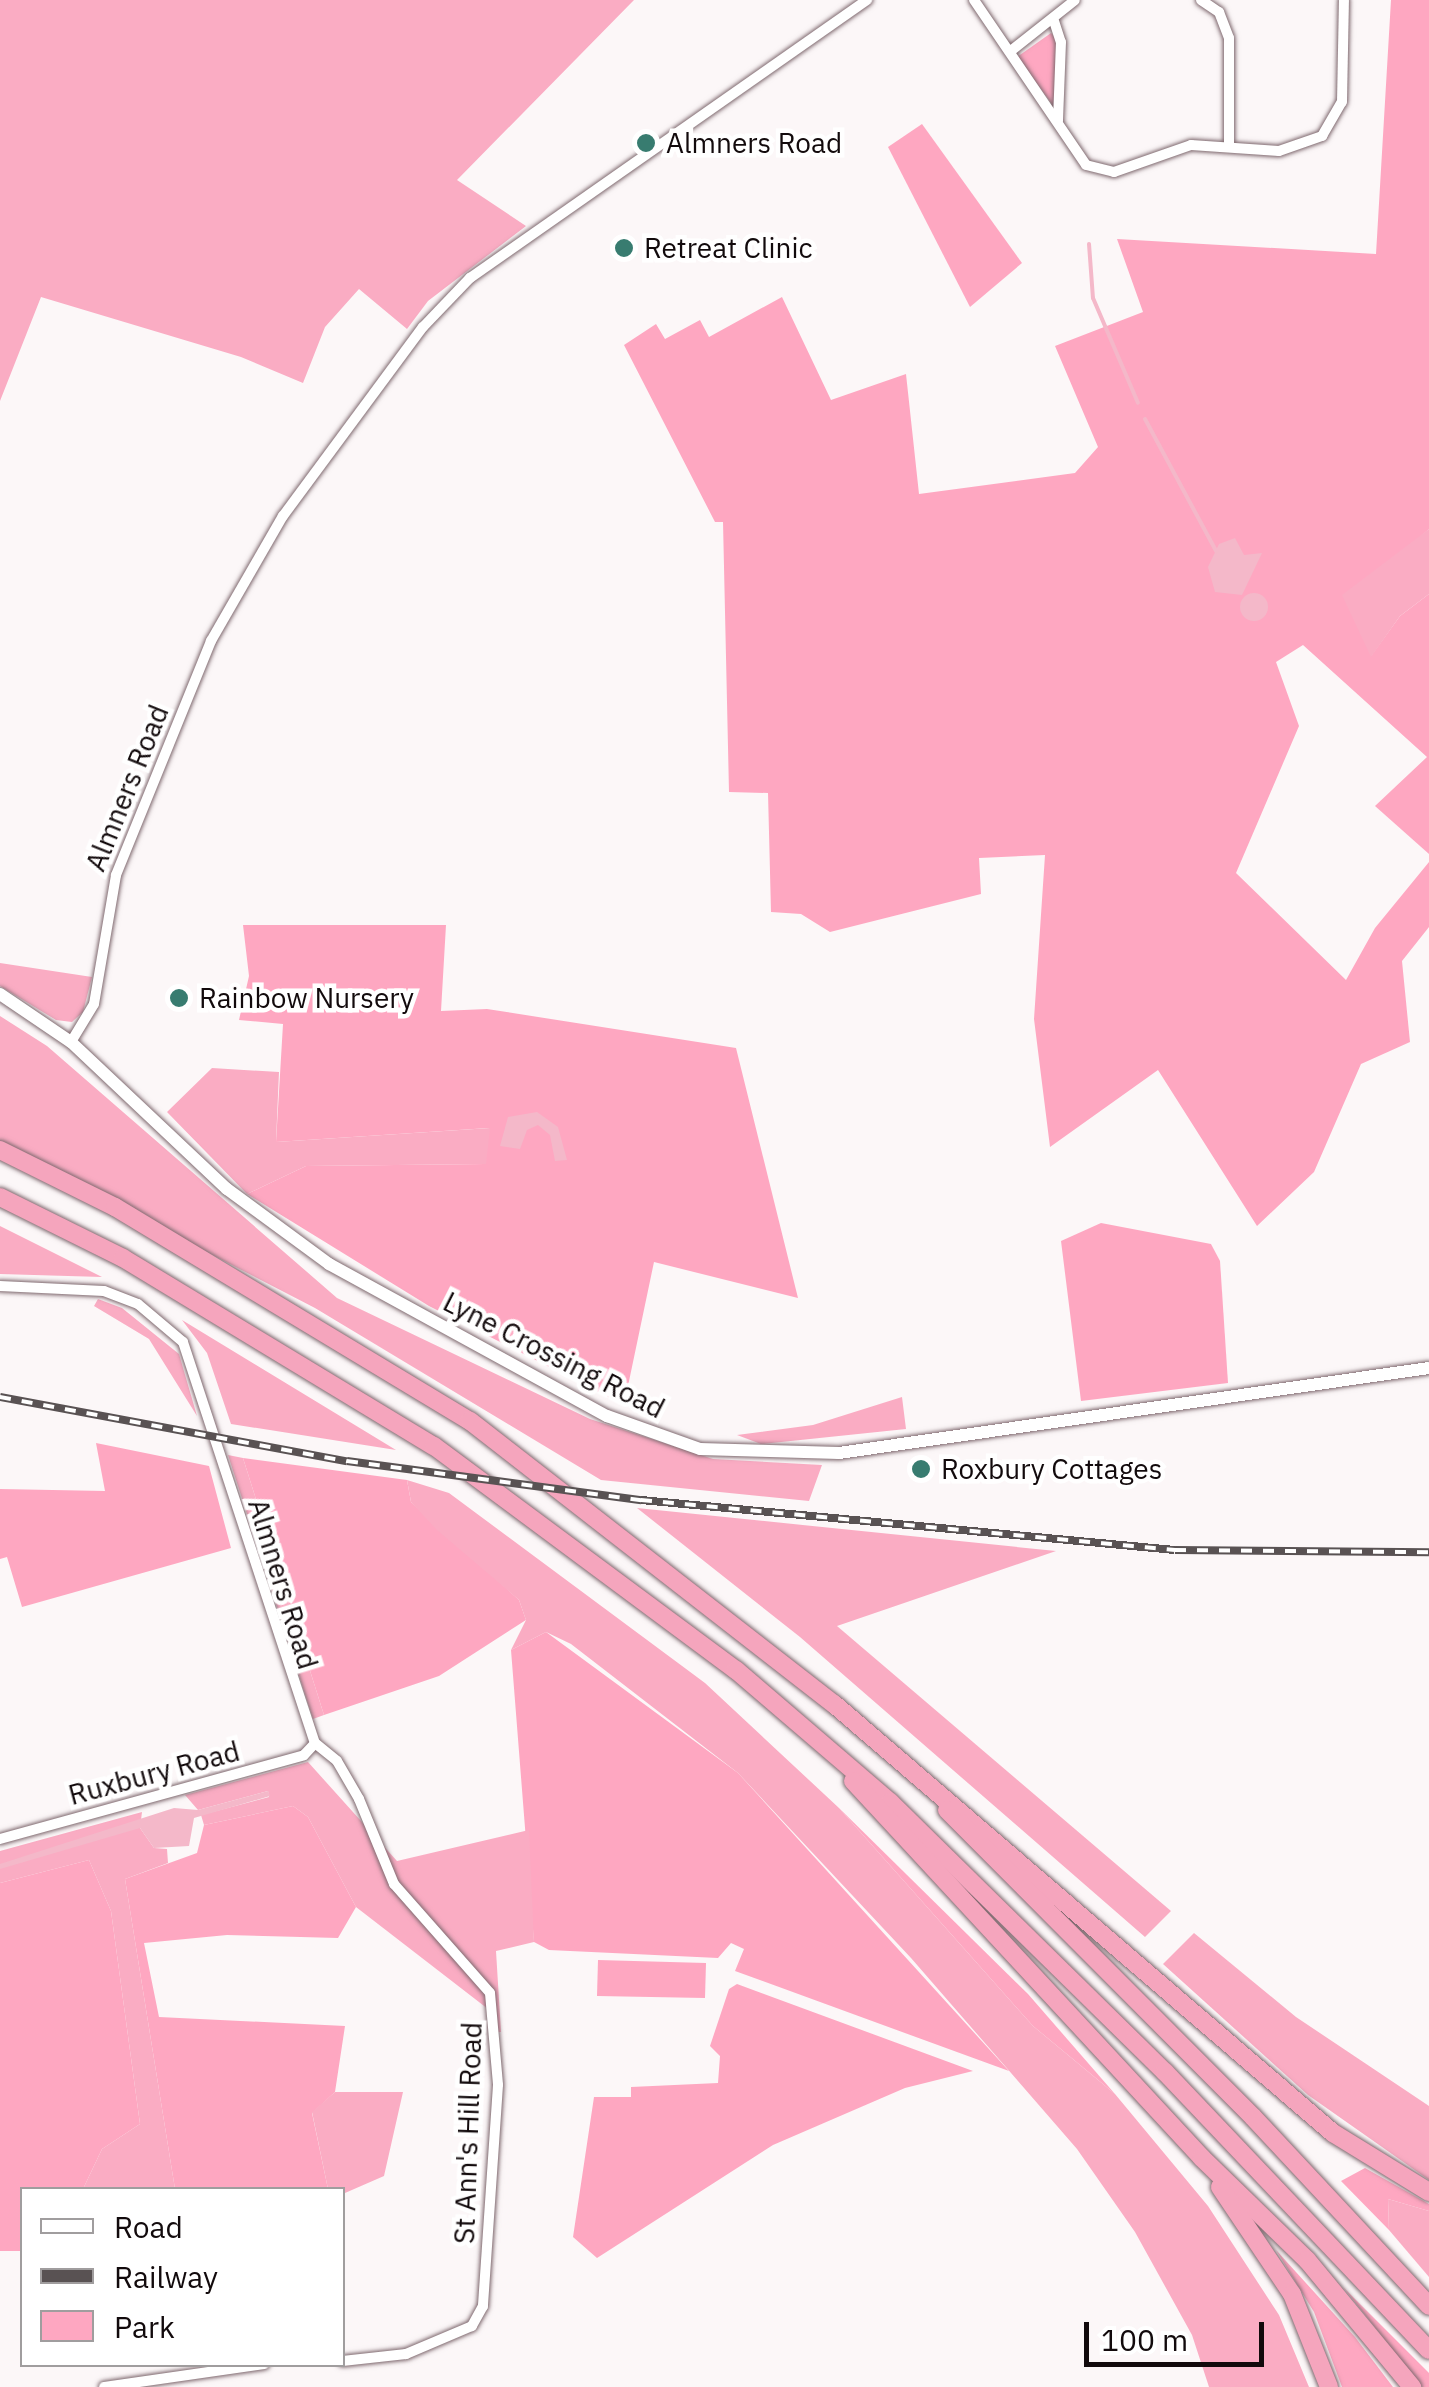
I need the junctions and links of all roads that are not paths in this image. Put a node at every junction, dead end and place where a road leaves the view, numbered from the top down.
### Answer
1 (867, 0) edge
2 (974, 0) edge
3 (1075, 0) edge
4 (1202, 0) edge
5 (1210, 0) edge
6 (1344, 0) edge
7 (1054, 20) junction
8 (1012, 50) junction
9 (1058, 122) junction
10 (1229, 146) junction
11 (0, 994) edge
12 (71, 1042) junction
13 (0, 1150) edge
14 (0, 1197) edge
15 (0, 1286) edge
16 (1429, 1368) edge
17 (315, 1744) junction
18 (831, 1753) junction
19 (934, 1794) junction
20 (0, 1839) edge
21 (1202, 2158) junction
22 (1429, 2192) edge
23 (1429, 2306) edge
24 (1429, 2350) edge
25 (345, 2360) edge
26 (243, 2367) edge
27 (104, 2387) edge
28 (1329, 2387) edge
29 (1412, 2387) edge

1 - 12 street, Almners Road
2 - 8 street
3 - 7 street
4 - 5 street
5 - 10 street
6 - 10 street
7 - 8 street
7 - 9 street
8 - 9 street
9 - 10 street
11 - 12 street, Lyne Crossing Road
12 - 16 street, Lyne Crossing Road
13 - 19 highway
14 - 18 highway
15 - 17 street, Almners Road
17 - 20 street, Ruxbury Road
17 - 25 street, St Ann's Hill Road
18 - 21 highway
18 - 24 highway
19 - 22 highway
19 - 23 highway
21 - 28 highway
21 - 29 highway
26 - 27 street

